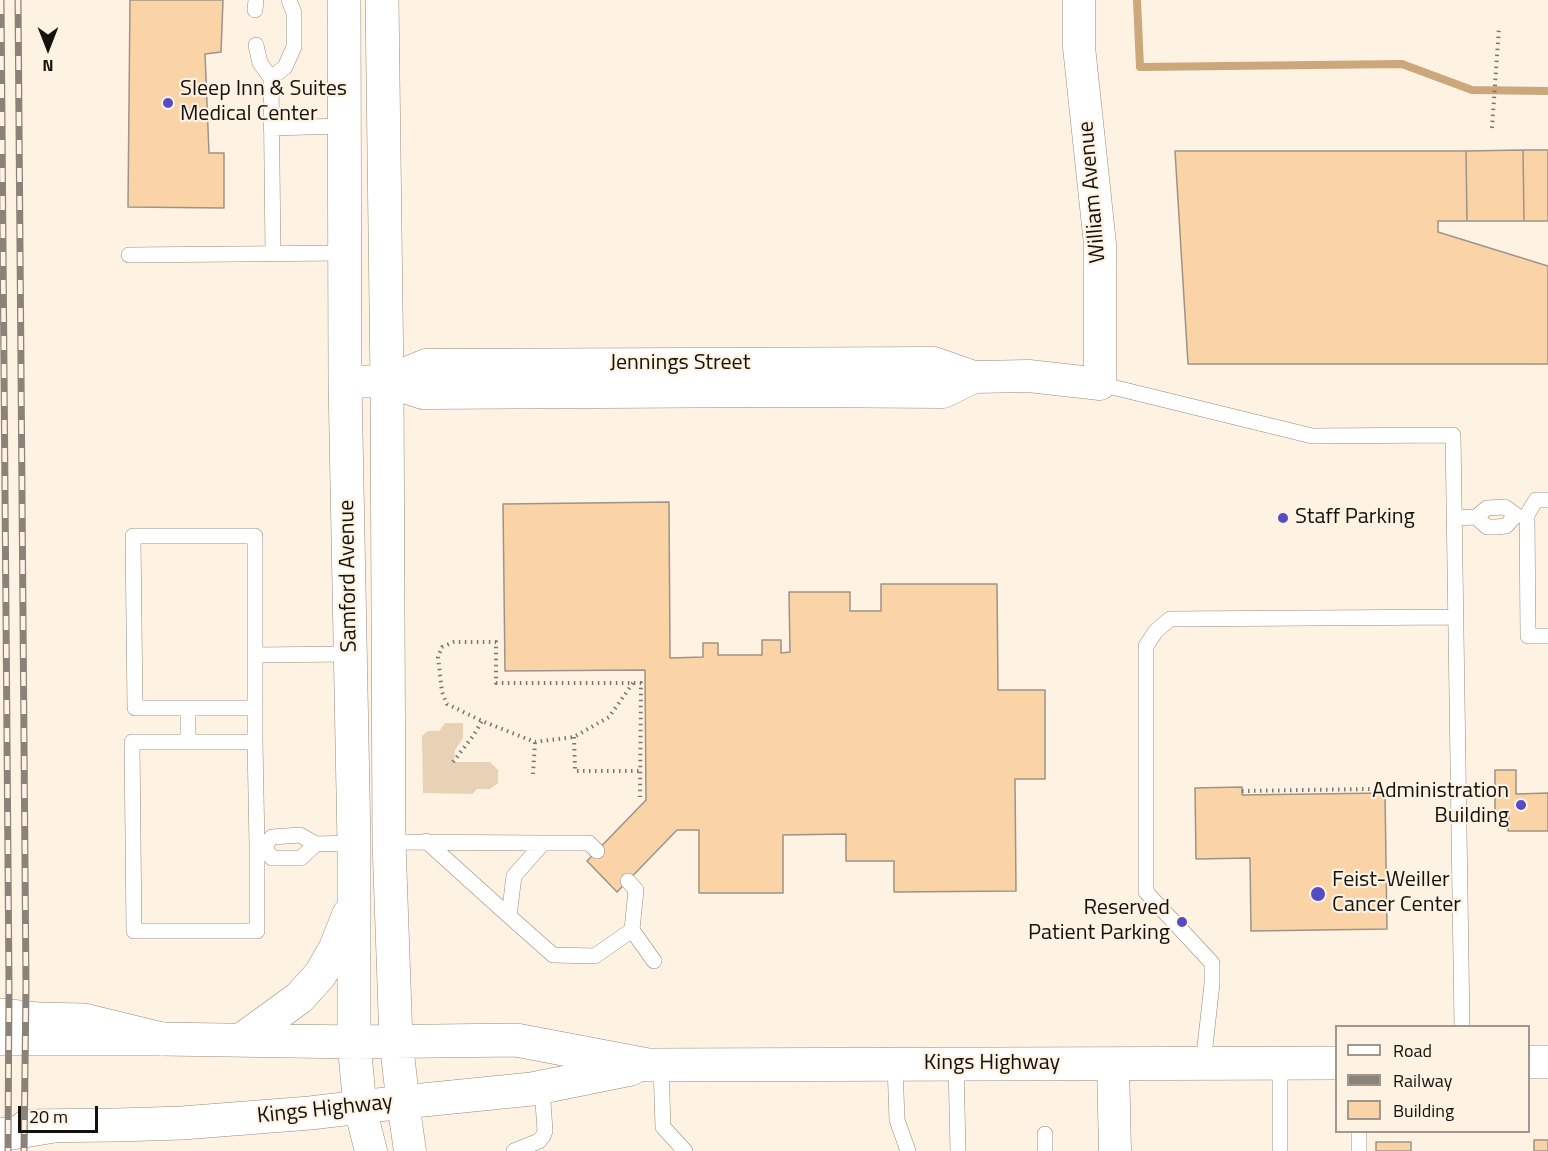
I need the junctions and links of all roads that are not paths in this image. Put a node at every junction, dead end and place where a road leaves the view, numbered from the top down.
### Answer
1 (289, 0) edge
2 (344, 0) edge
3 (382, 0) edge
4 (1079, 0) edge
5 (256, 45) dead end
6 (271, 78) junction
7 (344, 126) junction
8 (271, 128) junction
9 (385, 250) junction
10 (345, 253) junction
11 (273, 254) junction
12 (129, 255) dead end
13 (387, 381) junction
14 (345, 382) junction
15 (1100, 384) junction
16 (1548, 500) edge
17 (1521, 515) junction
18 (1454, 518) junction
19 (1456, 617) junction
20 (1548, 636) edge
21 (350, 654) junction
22 (255, 655) junction
23 (188, 708) junction
24 (255, 708) junction
25 (188, 742) junction
26 (255, 742) junction
27 (426, 841) junction
28 (389, 842) junction
29 (354, 843) junction
30 (543, 843) junction
31 (316, 844) junction
32 (260, 846) junction
33 (597, 851) dead end
34 (628, 881) dead end
35 (354, 904) junction
36 (509, 916) junction
37 (632, 930) junction
38 (654, 961) dead end
39 (0, 1015) edge
40 (1462, 1025) edge
41 (162, 1039) junction
42 (0, 1040) edge
43 (241, 1040) junction
44 (396, 1041) junction
45 (354, 1042) junction
46 (1530, 1062) edge
47 (1548, 1062) edge
48 (1280, 1063) junction
49 (1335, 1063) edge
50 (956, 1064) junction
51 (1113, 1064) junction
52 (1203, 1064) junction
53 (655, 1065) junction
54 (895, 1065) junction
55 (542, 1087) junction
56 (403, 1102) junction
57 (360, 1108) junction
58 (0, 1126) edge
59 (54, 1126) junction
60 (1359, 1133) edge
61 (1045, 1134) dead end
62 (0, 1135) edge
63 (371, 1151) edge
64 (410, 1151) edge
65 (514, 1151) edge
66 (685, 1151) edge
67 (908, 1151) edge
68 (958, 1151) edge
69 (1045, 1151) edge
70 (1115, 1151) edge
71 (1280, 1151) edge
72 (1359, 1151) edge

1 - 6 lane
2 - 7 main road, Samford Avenue
3 - 9 main road, Samford Avenue
4 - 15 street, William Avenue
5 - 6 lane
6 - 8 lane
7 - 8 lane
7 - 10 main road, Samford Avenue
8 - 11 lane
9 - 10 main road
9 - 13 main road, Samford Avenue
10 - 11 lane
10 - 14 main road, Samford Avenue
11 - 12 lane
13 - 14 street, Jennings Street
13 - 15 street, Jennings Street
13 - 28 main road, Samford Avenue
14 - 21 main road, Samford Avenue
15 - 18 lane
16 - 17 lane
17 - 18 lane
17 - 20 lane
18 - 19 lane
19 - 40 lane
19 - 52 lane
21 - 22 lane
21 - 29 main road, Samford Avenue
22 - 23 lane
22 - 24 lane
23 - 24 lane
23 - 25 lane
24 - 26 lane
25 - 26 lane
25 - 32 lane
26 - 32 lane
27 - 28 lane
27 - 30 lane
27 - 36 lane
28 - 29 main road
28 - 44 main road, Samford Avenue
29 - 31 lane
29 - 35 main road, Samford Avenue
30 - 33 lane
30 - 36 lane
31 - 32 lane
31 - 32 lane
34 - 37 lane
35 - 43 main road
35 - 45 main road, Samford Avenue
36 - 37 lane
37 - 38 lane
39 - 41 main road
41 - 42 main road, Kings Highway
41 - 43 main road, Kings Highway
43 - 45 main road, Kings Highway
44 - 45 main road, Kings Highway
44 - 53 main road, Kings Highway
44 - 56 main road, Samford Avenue
45 - 57 main road, Samford Avenue
46 - 47 main road
48 - 49 main road, Kings Highway
48 - 52 main road, Kings Highway
48 - 71 lane
50 - 51 main road, Kings Highway
50 - 54 main road, Kings Highway
50 - 68 lane
51 - 52 main road, Kings Highway
51 - 70 street
53 - 54 main road, Kings Highway
53 - 55 main road, Kings Highway
53 - 66 lane
54 - 67 lane
55 - 56 main road, Kings Highway
55 - 65 lane
56 - 57 main road, Kings Highway
56 - 64 street, Samford Avenue
57 - 59 main road, Kings Highway
57 - 63 street, Samford Avenue
58 - 59 main road, Kings Highway
59 - 62 main road
60 - 72 lane
61 - 69 lane

